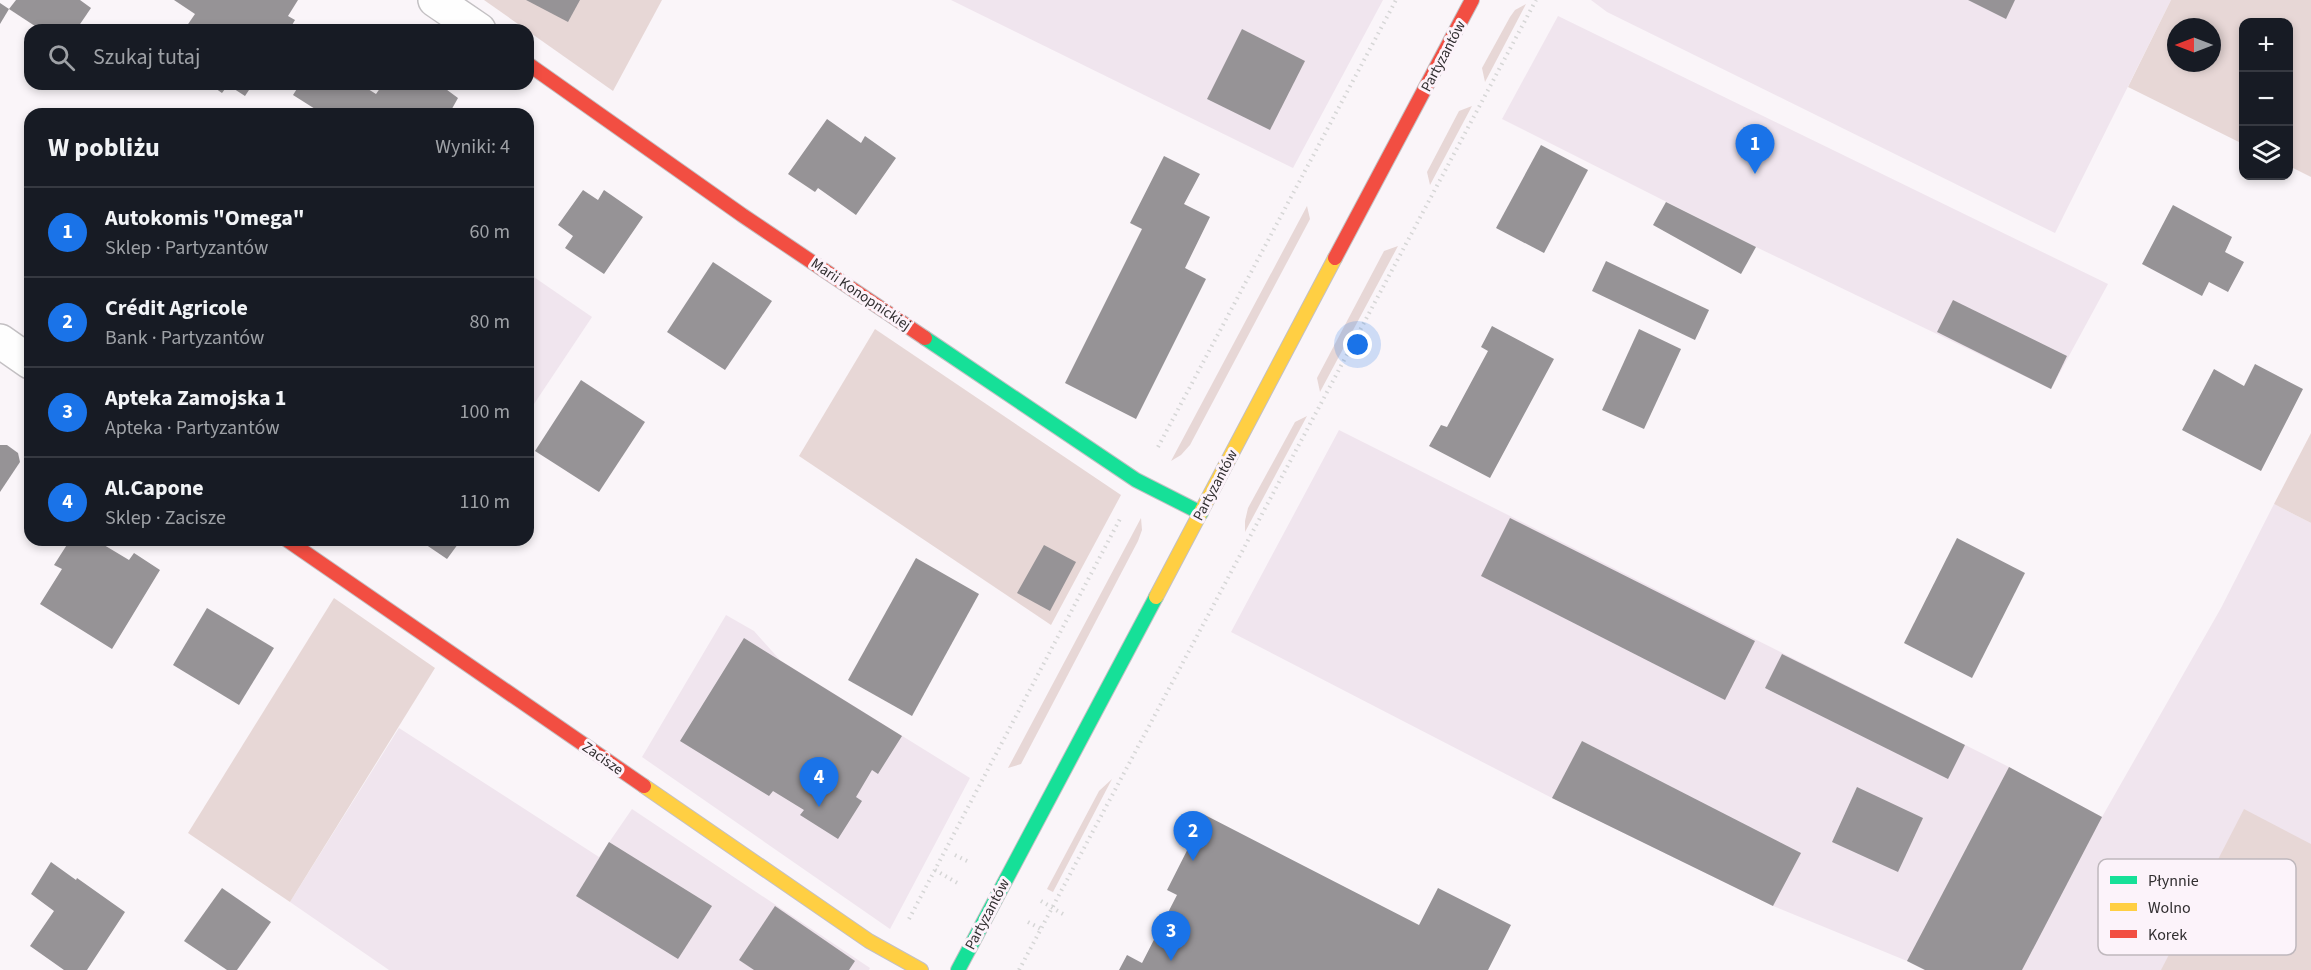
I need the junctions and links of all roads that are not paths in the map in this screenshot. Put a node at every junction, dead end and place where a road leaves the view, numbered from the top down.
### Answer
1 (435, 0) edge
2 (1472, 0) edge
3 (470, 24) edge
4 (534, 68) edge
5 (0, 341) edge
6 (24, 358) edge
7 (1200, 513) junction
8 (296, 546) edge
9 (921, 970) edge
10 (958, 970) edge

1 - 3 street
2 - 7 street, Partyzantów
4 - 7 street, Marii Konopnickiej
5 - 6 street
7 - 10 street, Partyzantów
8 - 9 street, Zacisze

